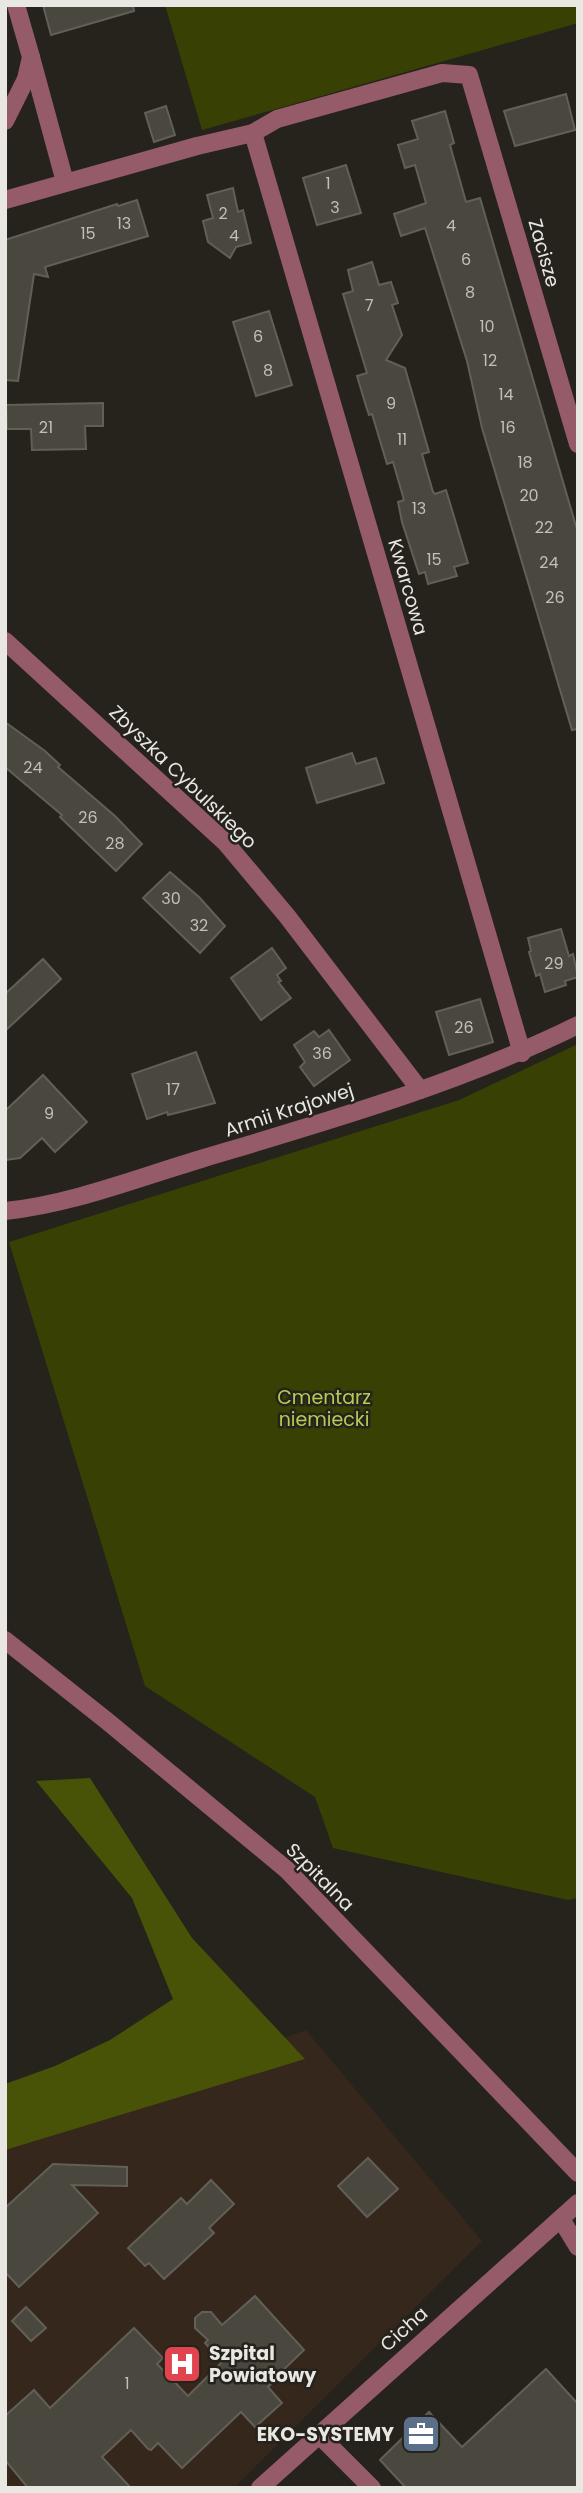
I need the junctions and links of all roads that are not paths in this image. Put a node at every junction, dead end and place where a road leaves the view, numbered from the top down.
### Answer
1 (16, 5) edge
2 (31, 57) junction
3 (5, 121) edge
4 (254, 133) junction
5 (65, 182) junction
6 (5, 200) edge
7 (578, 443) edge
8 (5, 641) edge
9 (578, 1026) edge
10 (522, 1053) junction
11 (420, 1090) junction
12 (5, 1211) edge
13 (5, 1640) edge
14 (578, 2173) edge
15 (578, 2203) edge
16 (561, 2219) junction
17 (578, 2247) edge
18 (318, 2435) junction
19 (260, 2488) edge
20 (372, 2488) edge

1 - 2 street
2 - 3 street
2 - 5 street
4 - 5 street
4 - 7 street, Zacisze
4 - 10 street, Kwarcowa
5 - 6 street
8 - 11 street, Zbyszka Cybulskiego
9 - 10 street, Armii Krajowej
10 - 11 street, Armii Krajowej
11 - 12 street, Armii Krajowej
13 - 14 street, Szpitalna
15 - 16 street, Cicha
16 - 17 street
16 - 18 street, Cicha
18 - 19 street, Cicha
18 - 20 street

